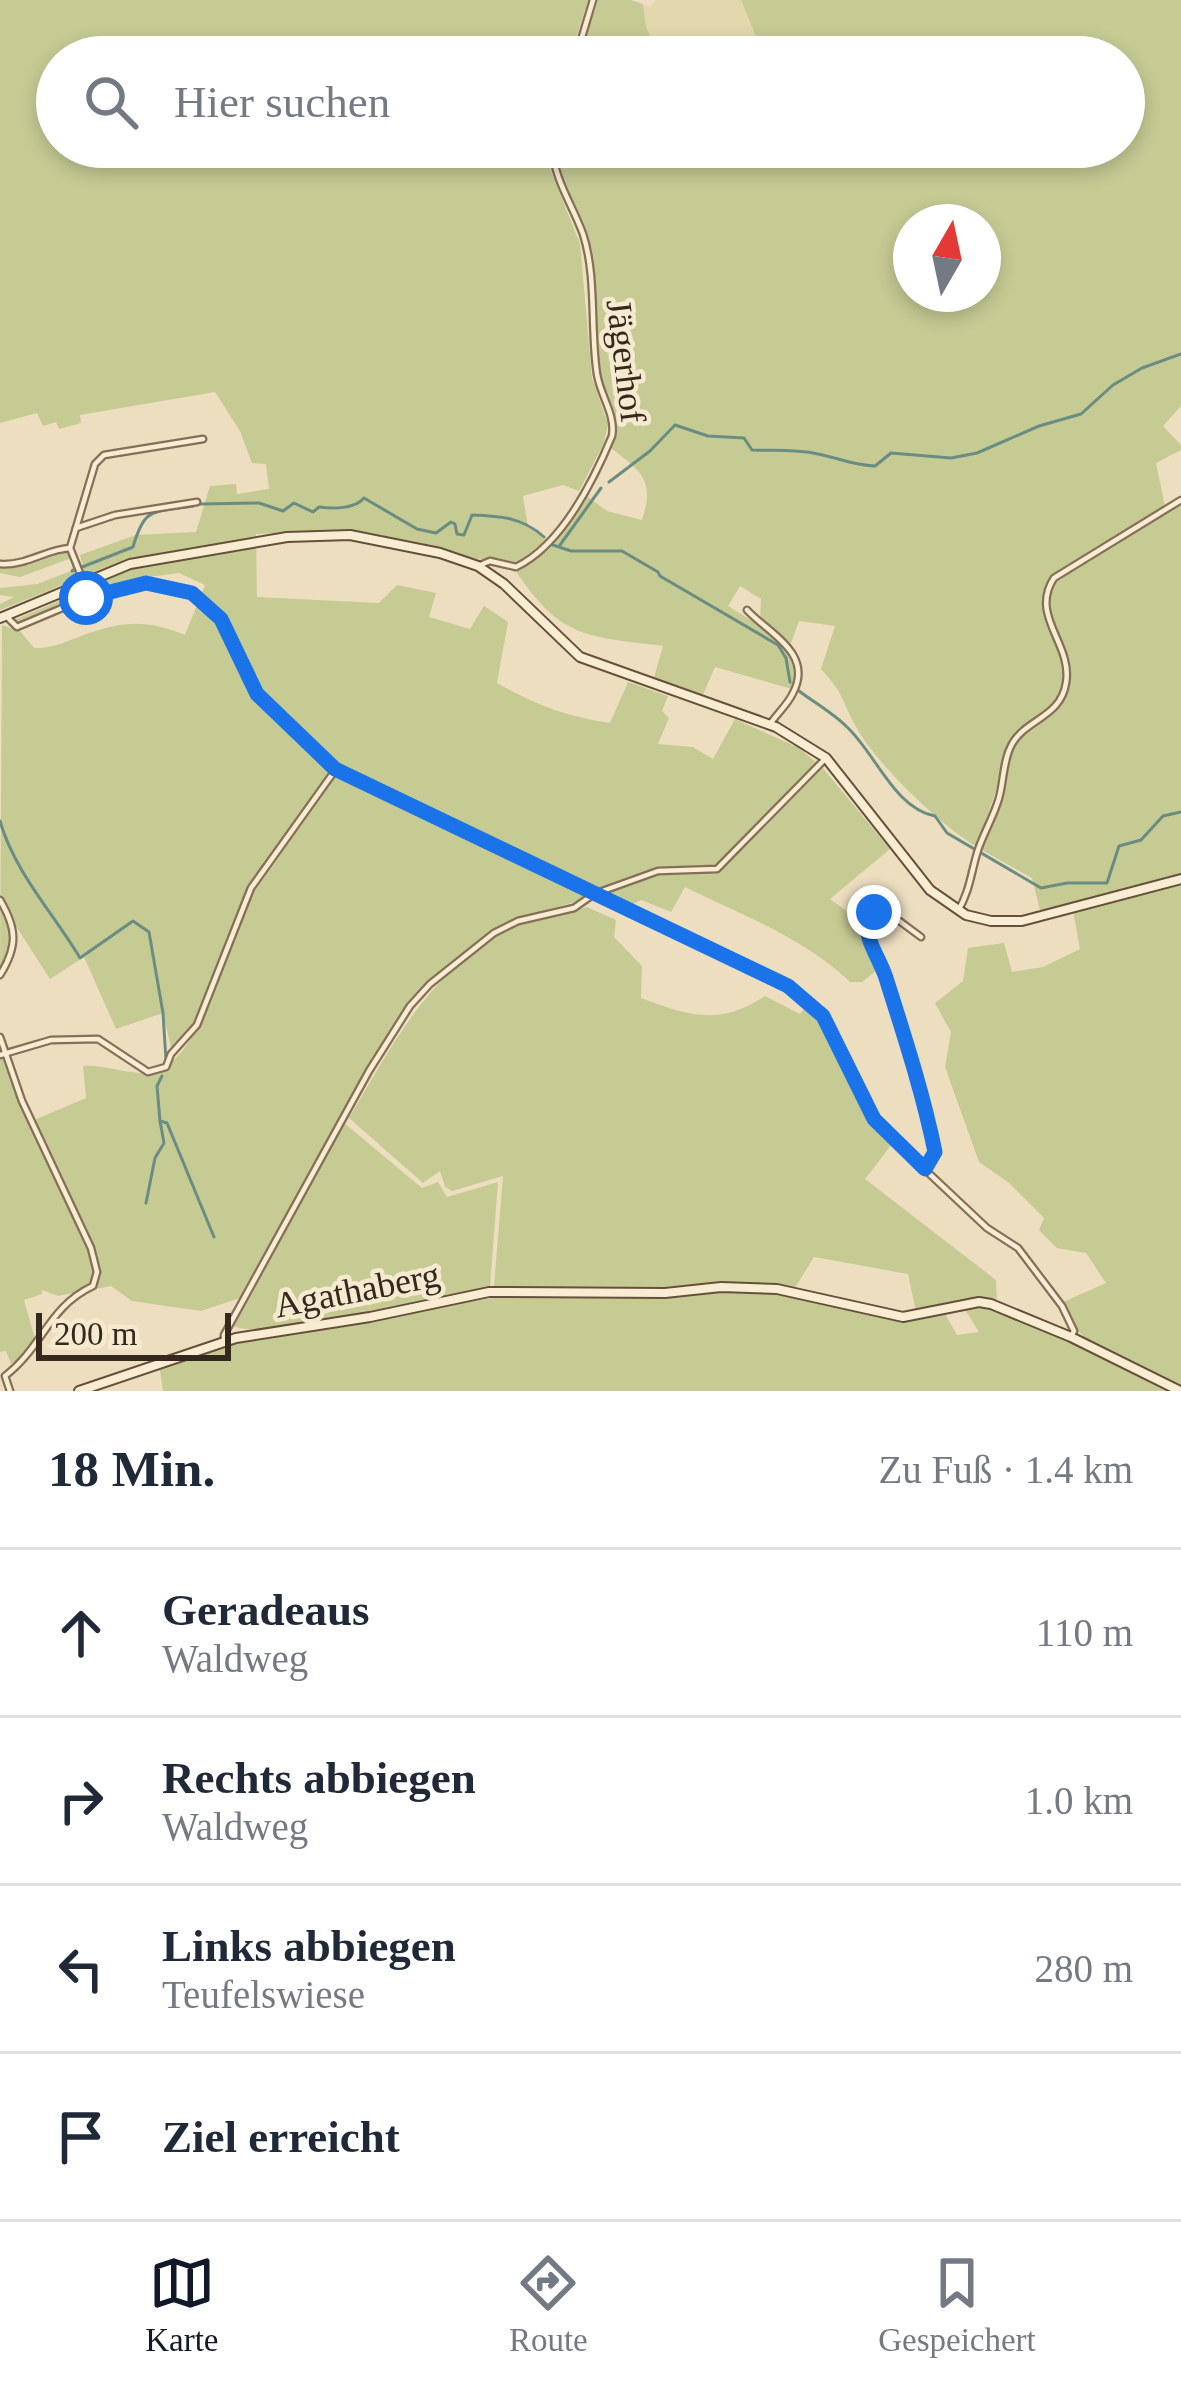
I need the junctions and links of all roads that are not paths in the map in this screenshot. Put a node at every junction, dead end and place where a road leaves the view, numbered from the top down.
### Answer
1 (593, 0) edge
2 (582, 36) edge
3 (553, 168) edge
4 (203, 439) dead end
5 (1181, 500) edge
6 (197, 502) dead end
7 (76, 528) junction
8 (70, 548) junction
9 (0, 564) edge
10 (478, 566) junction
11 (84, 583) junction
12 (747, 610) dead end
13 (3, 617) edge
14 (770, 724) junction
15 (826, 758) junction
16 (335, 769) junction
17 (1181, 879) edge
18 (594, 894) junction
19 (0, 900) edge
20 (958, 911) junction
21 (921, 937) dead end
22 (0, 975) edge
23 (0, 1037) edge
24 (4, 1055) edge
25 (925, 1169) junction
26 (1072, 1337) junction
27 (224, 1341) junction
28 (10, 1391) edge
29 (79, 1391) edge
30 (1180, 1391) edge

1 - 2 street
3 - 10 street, Jägerhof
4 - 7 street
5 - 20 street
6 - 7 street
7 - 8 street
8 - 9 street
8 - 11 street
10 - 11 main road
10 - 14 main road
11 - 13 main road
12 - 14 street
13 - 16 street
14 - 15 main road
15 - 18 street
15 - 20 main road
16 - 18 street
16 - 24 street
17 - 20 main road
18 - 25 street
18 - 27 street
19 - 22 street
21 - 25 street
23 - 24 street
24 - 28 street
25 - 26 street
26 - 27 main road, Agathaberg
26 - 30 main road, Agathaberg
27 - 29 main road, Agathaberg

